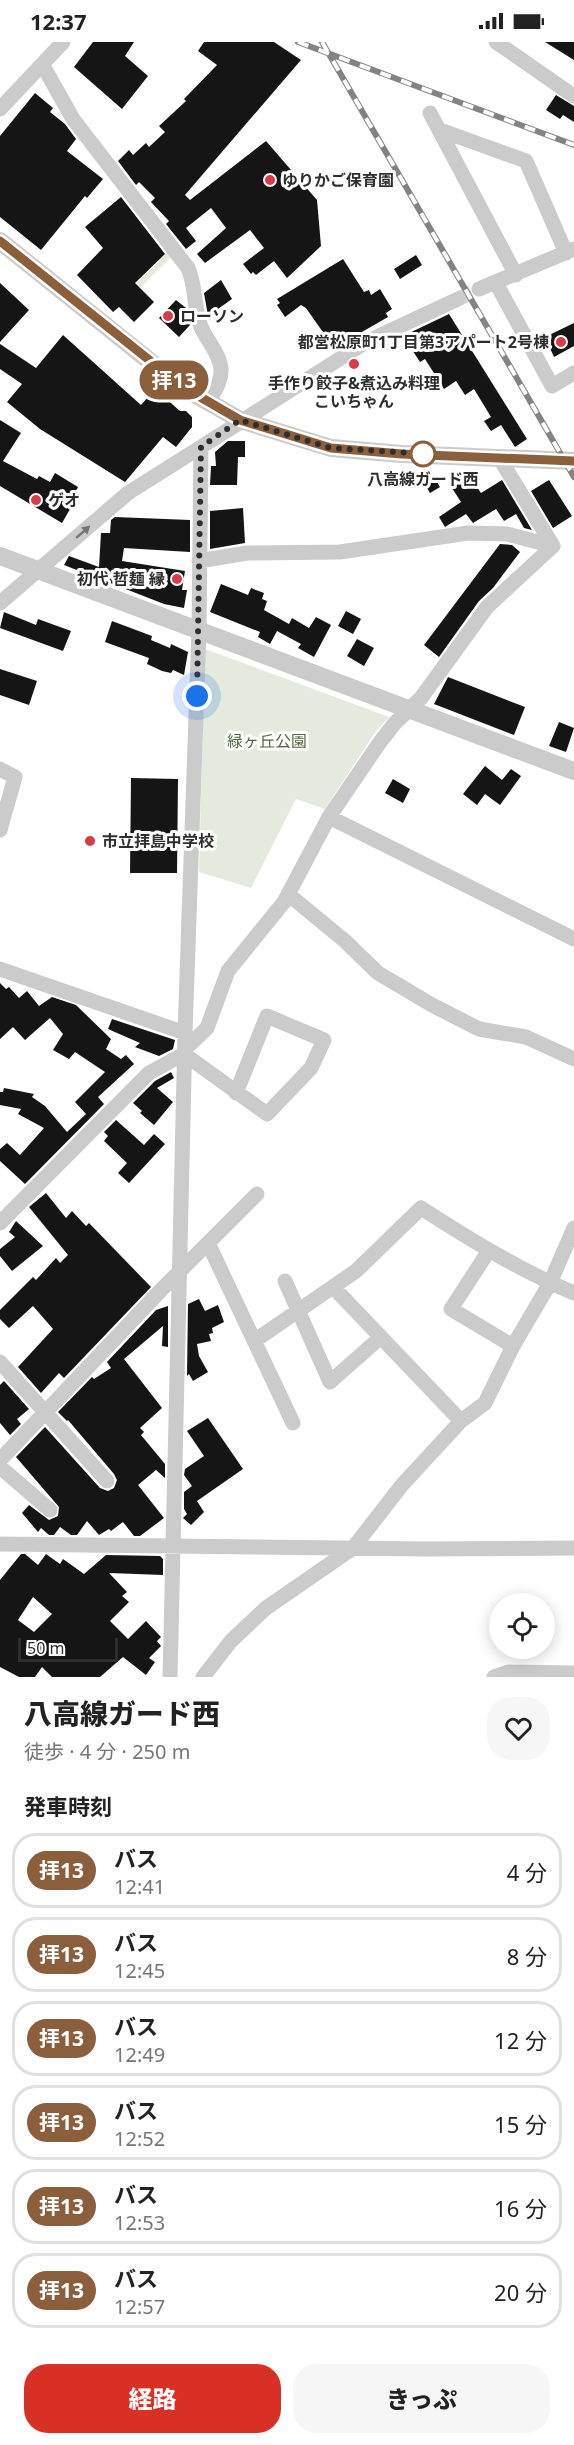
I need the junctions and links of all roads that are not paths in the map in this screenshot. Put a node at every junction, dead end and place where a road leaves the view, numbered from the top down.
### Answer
1 (63, 42) edge
2 (496, 42) edge
3 (42, 64) junction
4 (574, 96) edge
5 (0, 109) edge
6 (430, 113) dead end
7 (440, 130) junction
8 (0, 241) edge
9 (570, 251) edge
10 (516, 275) junction
11 (496, 284) junction
12 (479, 289) tunnel mouth
13 (458, 299) tunnel mouth
14 (574, 373) edge
15 (208, 403) junction
16 (240, 420) junction
17 (201, 447) junction
18 (500, 459) junction
19 (574, 461) edge
20 (554, 546) junction
21 (0, 556) edge
22 (199, 561) junction
23 (38, 571) junction
24 (0, 603) edge
25 (199, 630) junction
26 (409, 709) junction
27 (0, 769) edge
28 (574, 771) edge
29 (329, 817) junction
30 (0, 830) edge
31 (288, 894) junction
32 (574, 939) edge
33 (0, 969) edge
34 (185, 1033) junction
35 (185, 1051) junction
36 (574, 1059) edge
37 (236, 1093) junction
38 (257, 1194) dead end
39 (0, 1223) edge
40 (574, 1228) edge
41 (208, 1243) junction
42 (488, 1252) junction
43 (180, 1271) junction
44 (285, 1281) dead end
45 (550, 1283) junction
46 (334, 1288) junction
47 (574, 1293) edge
48 (297, 1311) junction
49 (381, 1337) junction
50 (254, 1341) junction
51 (513, 1346) junction
52 (0, 1362) edge
53 (44, 1412) junction
54 (461, 1421) junction
55 (293, 1423) dead end
56 (0, 1460) edge
57 (0, 1467) edge
58 (107, 1481) dead end
59 (50, 1510) dead end
60 (0, 1544) edge
61 (173, 1546) junction
62 (353, 1548) junction
63 (574, 1548) edge
64 (574, 1673) edge
65 (170, 1677) edge
66 (203, 1677) edge
67 (494, 1677) edge

1 - 3 street
2 - 4 street
3 - 5 street
3 - 15 street
6 - 7 street
7 - 9 street
7 - 10 street
8 - 15 street
9 - 10 street
10 - 11 street
11 - 12 street
11 - 14 street
13 - 16 street
15 - 16 street
16 - 17 street
16 - 18 street
17 - 22 street
23 -> 17 street
18 - 19 street
18 - 20 street
20 - 22 street
20 - 26 street
21 - 23 street
22 - 25 street
23 - 24 street
23 - 25 street
25 - 26 street
25 - 34 street
26 - 28 street
26 - 29 street
27 - 30 street
29 - 31 street
29 - 32 street
31 - 35 street
31 - 36 street
33 - 34 street
34 - 35 street
35 - 37 street
35 - 39 street
35 - 43 street
37 - 37 street
38 - 41 street
40 - 45 street
41 - 43 street
41 - 50 street
42 - 45 street
42 - 46 street
42 - 51 street
43 - 53 street
43 - 61 street
44 - 48 street
45 - 47 street
45 - 51 street
46 - 48 street
46 - 49 street
48 - 49 street
48 - 50 street
49 - 54 street
50 - 55 street
51 - 54 street
52 - 53 street
53 - 56 street
53 - 58 street
54 - 62 street
57 - 59 street
60 - 61 street
61 - 62 street
61 - 65 street
62 - 63 street
62 - 66 street
64 - 67 street

